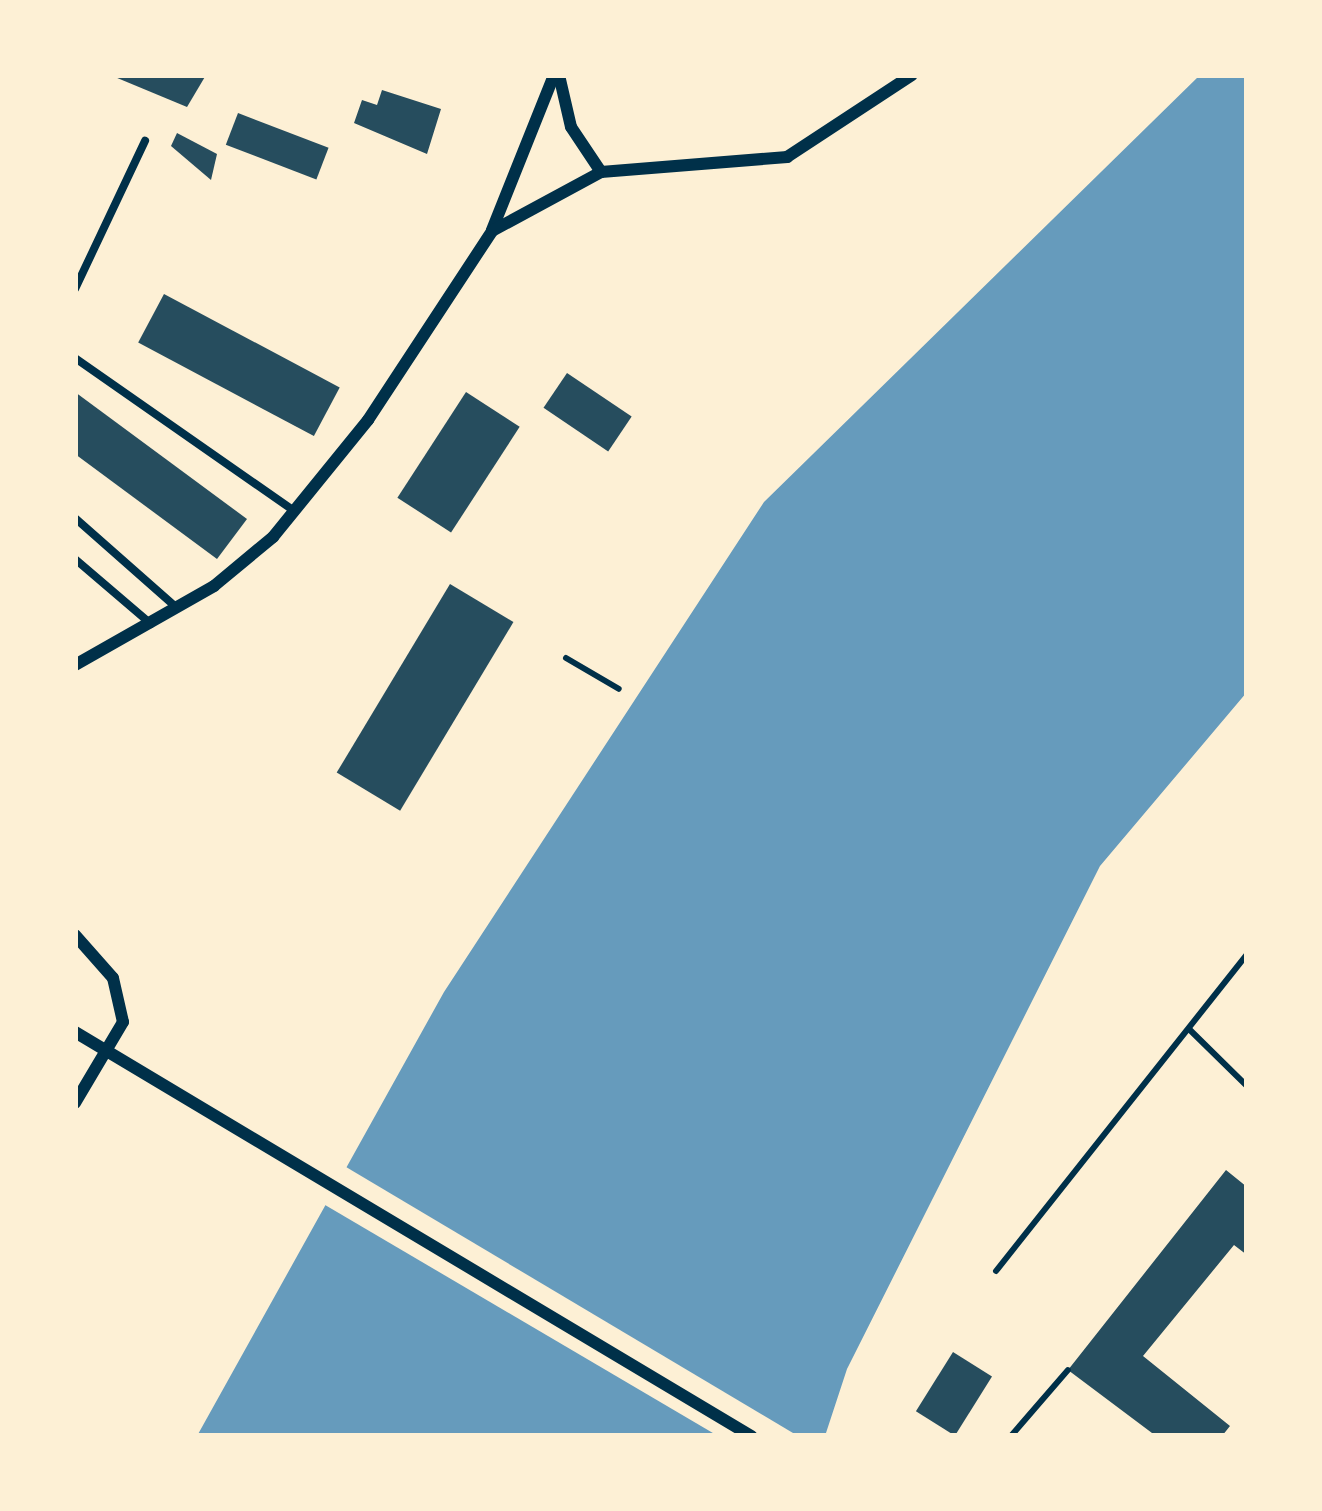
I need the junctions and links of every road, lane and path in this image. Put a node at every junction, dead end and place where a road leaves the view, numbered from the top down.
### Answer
1 (557, 75) edge
2 (912, 75) edge
3 (145, 141) dead end
4 (602, 172) junction
5 (492, 231) junction
6 (75, 289) edge
7 (75, 358) edge
8 (295, 512) junction
9 (75, 518) edge
10 (75, 559) edge
11 (178, 609) junction
12 (151, 624) junction
13 (566, 658) dead end
14 (75, 665) edge
15 (620, 689) dead end
16 (75, 935) edge
17 (1247, 954) edge
18 (1190, 1030) junction
19 (77, 1033) edge
20 (1247, 1086) edge
21 (75, 1103) edge
22 (996, 1271) dead end
23 (1068, 1370) dead end
24 (751, 1436) edge
25 (1011, 1436) edge

1 - 4 street
1 - 5 street
2 - 4 street
3 - 6 lane
4 - 5 street
5 - 8 street
7 - 8 lane
8 - 11 street
9 - 11 lane
10 - 12 lane
11 - 12 street
12 - 14 street
13 - 15 path
16 - 21 street
17 - 18 path
18 - 20 path
18 - 22 path
19 - 24 street
23 - 25 path

